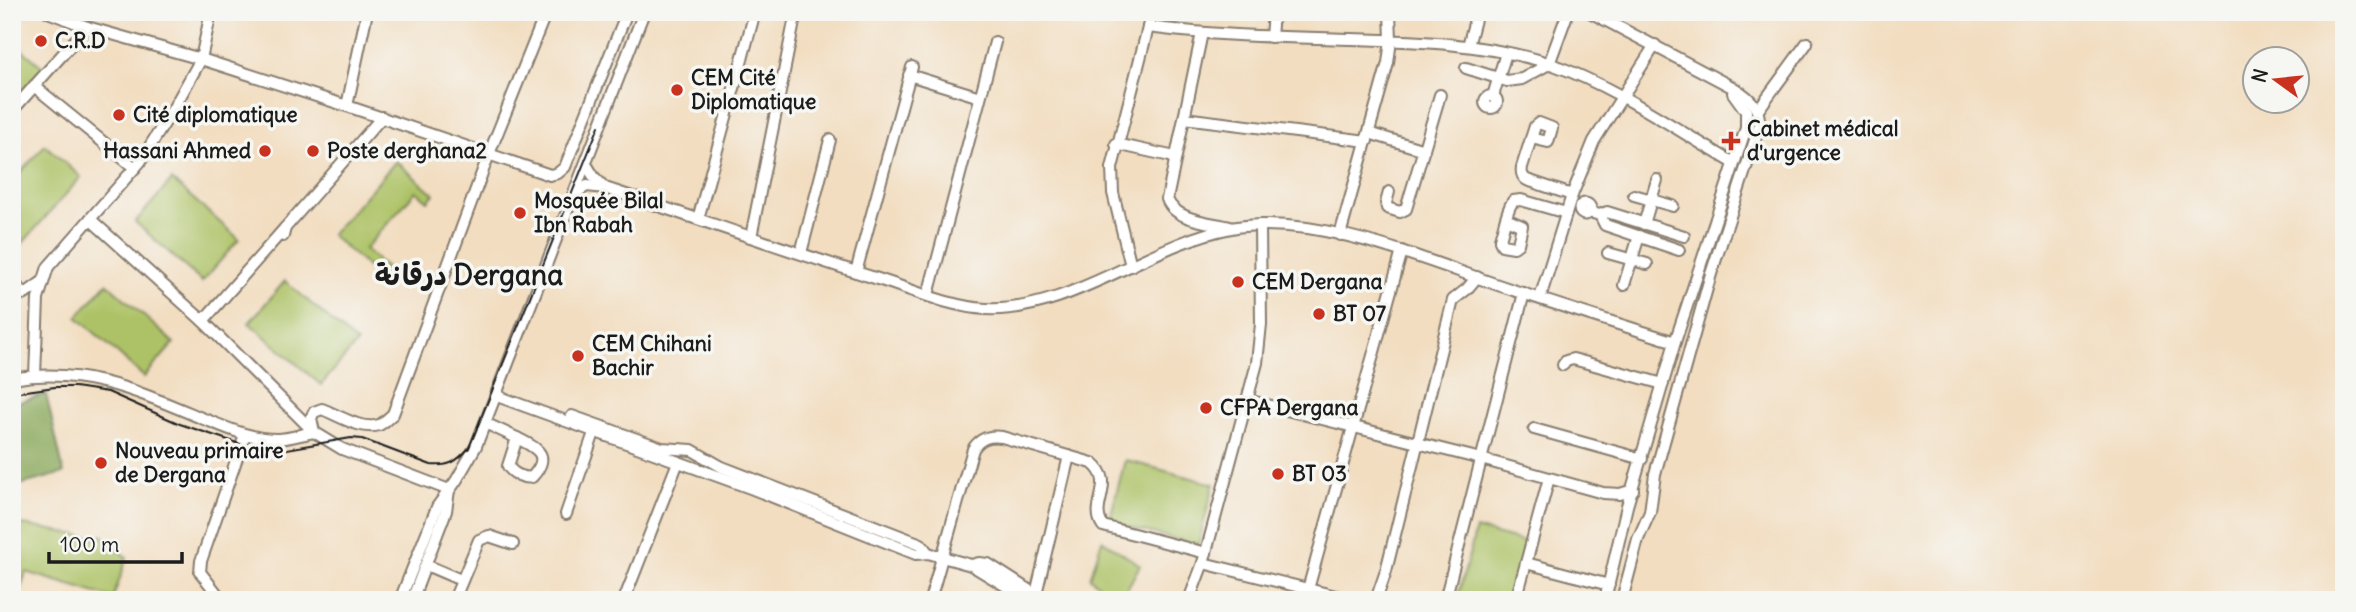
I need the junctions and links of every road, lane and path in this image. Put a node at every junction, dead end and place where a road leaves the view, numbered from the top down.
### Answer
1 (48, 12) edge
2 (211, 12) edge
3 (367, 12) edge
4 (546, 12) edge
5 (627, 12) edge
6 (644, 12) edge
7 (755, 12) edge
8 (796, 12) edge
9 (1152, 12) edge
10 (1273, 12) edge
11 (1390, 12) edge
12 (1477, 12) edge
13 (1568, 12) edge
14 (1590, 12) edge
15 (87, 27) junction
16 (1148, 27) junction
17 (1202, 33) junction
18 (1271, 37) junction
19 (1391, 40) junction
20 (995, 42) dead end
21 (1807, 43) dead end
22 (1655, 45) junction
23 (1468, 46) junction
24 (1506, 53) junction
25 (201, 59) junction
26 (1549, 64) junction
27 (1465, 68) dead end
28 (603, 70) junction
29 (619, 77) junction
30 (1498, 78) junction
31 (1721, 82) junction
32 (34, 86) junction
33 (1440, 95) dead end
34 (1493, 96) dead end
35 (980, 97) junction
36 (1620, 97) junction
37 (347, 106) junction
38 (1758, 110) junction
39 (12, 111) edge
40 (382, 117) junction
41 (1184, 118) junction
42 (1368, 137) junction
43 (1531, 138) dead end
44 (830, 140) dead end
45 (1116, 144) junction
46 (1424, 150) junction
47 (489, 153) junction
48 (1175, 157) junction
49 (1734, 163) junction
50 (586, 164) junction
51 (135, 168) junction
52 (1657, 180) dead end
53 (605, 188) junction
54 (1389, 192) dead end
55 (575, 193) junction
56 (1634, 195) dead end
57 (1651, 200) junction
58 (1673, 206) dead end
59 (1579, 208) junction
60 (90, 219) junction
61 (698, 219) junction
62 (1506, 219) dead end
63 (1644, 224) junction
64 (1260, 225) junction
65 (1232, 228) junction
66 (1340, 235) junction
67 (1639, 236) junction
68 (1684, 236) dead end
69 (751, 237) junction
70 (1679, 250) dead end
71 (1402, 251) junction
72 (801, 253) junction
73 (1608, 253) dead end
74 (1632, 260) junction
75 (1647, 264) dead end
76 (1131, 266) junction
77 (856, 272) junction
78 (1477, 277) junction
79 (12, 282) edge
80 (42, 282) junction
81 (1624, 285) dead end
82 (1524, 293) junction
83 (928, 295) junction
84 (1540, 298) junction
85 (204, 321) junction
86 (1675, 342) junction
87 (1563, 365) dead end
88 (35, 375) junction
89 (12, 379) edge
90 (1663, 384) junction
91 (498, 393) junction
92 (1247, 400) junction
93 (485, 423) junction
94 (1353, 426) junction
95 (596, 428) junction
96 (1534, 429) dead end
97 (314, 432) junction
98 (245, 435) junction
99 (517, 439) dead end
100 (1418, 442) junction
101 (675, 448) junction
102 (689, 449) junction
103 (1069, 456) junction
104 (1481, 459) junction
105 (1642, 459) junction
106 (677, 462) junction
107 (1549, 478) junction
108 (449, 490) junction
109 (1632, 492) junction
110 (1652, 498) junction
111 (1626, 513) junction
112 (565, 514) dead end
113 (1647, 518) junction
114 (513, 544) dead end
115 (928, 553) junction
116 (943, 558) junction
117 (1205, 558) junction
118 (1526, 563) junction
119 (426, 565) junction
120 (461, 580) junction
121 (1609, 585) junction
122 (1308, 587) junction
123 (1033, 598) edge
124 (222, 600) edge
125 (400, 600) edge
126 (412, 600) edge
127 (454, 600) edge
128 (624, 600) edge
129 (930, 600) edge
130 (1189, 600) edge
131 (1305, 600) edge
132 (1352, 600) edge
133 (1376, 600) edge
134 (1445, 600) edge
135 (1516, 600) edge
136 (1605, 600) edge
137 (1622, 600) edge

1 - 15 street
2 - 25 street
3 - 37 street
4 - 47 street
5 - 28 street
6 - 29 street
7 - 61 street
8 - 69 street
9 - 16 street
10 - 18 street
11 - 19 street
12 - 23 street
13 - 26 street
14 - 22 street
15 - 25 street
15 - 32 street
16 - 17 street
16 - 45 street
17 - 18 street
17 - 41 street
18 - 19 street
19 - 23 street
19 - 42 street
20 - 35 street
21 - 38 street
22 - 31 street
22 - 36 street
23 - 24 street
24 - 26 street
24 - 30 street
25 - 37 street
25 - 51 street
26 - 30 street
26 - 36 street
27 - 30 street
28 - 29 street
28 - 47 street
29 - 50 street
30 - 34 street
31 - 38 street
31 - 49 street
32 - 39 street
32 - 51 street
33 - 46 street
35 - 77 street
35 - 83 street
36 - 49 street
36 - 59 street
37 - 40 street
38 - 110 street
40 - 47 street
40 - 85 street
41 - 42 street
41 - 48 street
42 - 46 street
42 - 66 street
43 - 59 street
44 - 72 street
45 - 48 street
45 - 76 street
46 - 54 street
47 - 97 street
48 - 65 street
49 - 86 street
50 - 53 street
50 - 55 street
51 - 60 street
52 - 57 street
53 - 55 street
53 - 61 street
55 - 91 street
56 - 57 street
57 - 58 street
57 - 63 street
59 - 62 street
59 - 63 street
59 - 67 street
59 - 84 street
60 - 80 street
60 - 85 street
61 - 69 street
63 - 68 street
64 - 65 street
64 - 66 street
64 - 92 street
65 - 76 street
66 - 71 street
67 - 70 street
67 - 74 street
69 - 72 street
71 - 78 street
71 - 94 street
72 - 77 street
73 - 74 street
74 - 75 street
74 - 81 street
76 - 83 street
77 - 83 street
78 - 82 street
78 - 100 street
79 - 80 street
80 - 88 street
82 - 84 street
82 - 104 street
84 - 86 street
85 - 97 street
86 - 90 street
87 - 90 street
88 - 89 street
88 - 98 street
90 - 105 street
91 - 93 street
91 - 95 street
92 - 94 street
92 - 117 street
93 - 99 street
93 - 108 street
94 - 100 street
94 - 122 street
95 - 101 street
95 - 106 street
95 - 112 street
96 - 105 street
97 - 98 street
97 - 108 street
98 - 124 street
100 - 104 street
100 - 133 street
101 - 102 street
101 - 106 street
102 - 106 street
102 - 115 street
103 - 116 street
103 - 117 street
103 - 123 street
104 - 107 street
104 - 134 street
105 - 109 street
106 - 115 street
106 - 128 street
107 - 109 street
107 - 118 street
108 - 119 street
108 - 125 street
109 - 110 street
109 - 111 street
110 - 113 street
111 - 113 street
111 - 121 street
113 - 137 street
114 - 120 street
115 - 116 street
116 - 123 street
116 - 129 street
117 - 122 street
117 - 130 street
118 - 121 street
118 - 135 street
119 - 120 street
119 - 126 street
120 - 127 street
121 - 136 street
122 - 131 street
122 - 132 street

